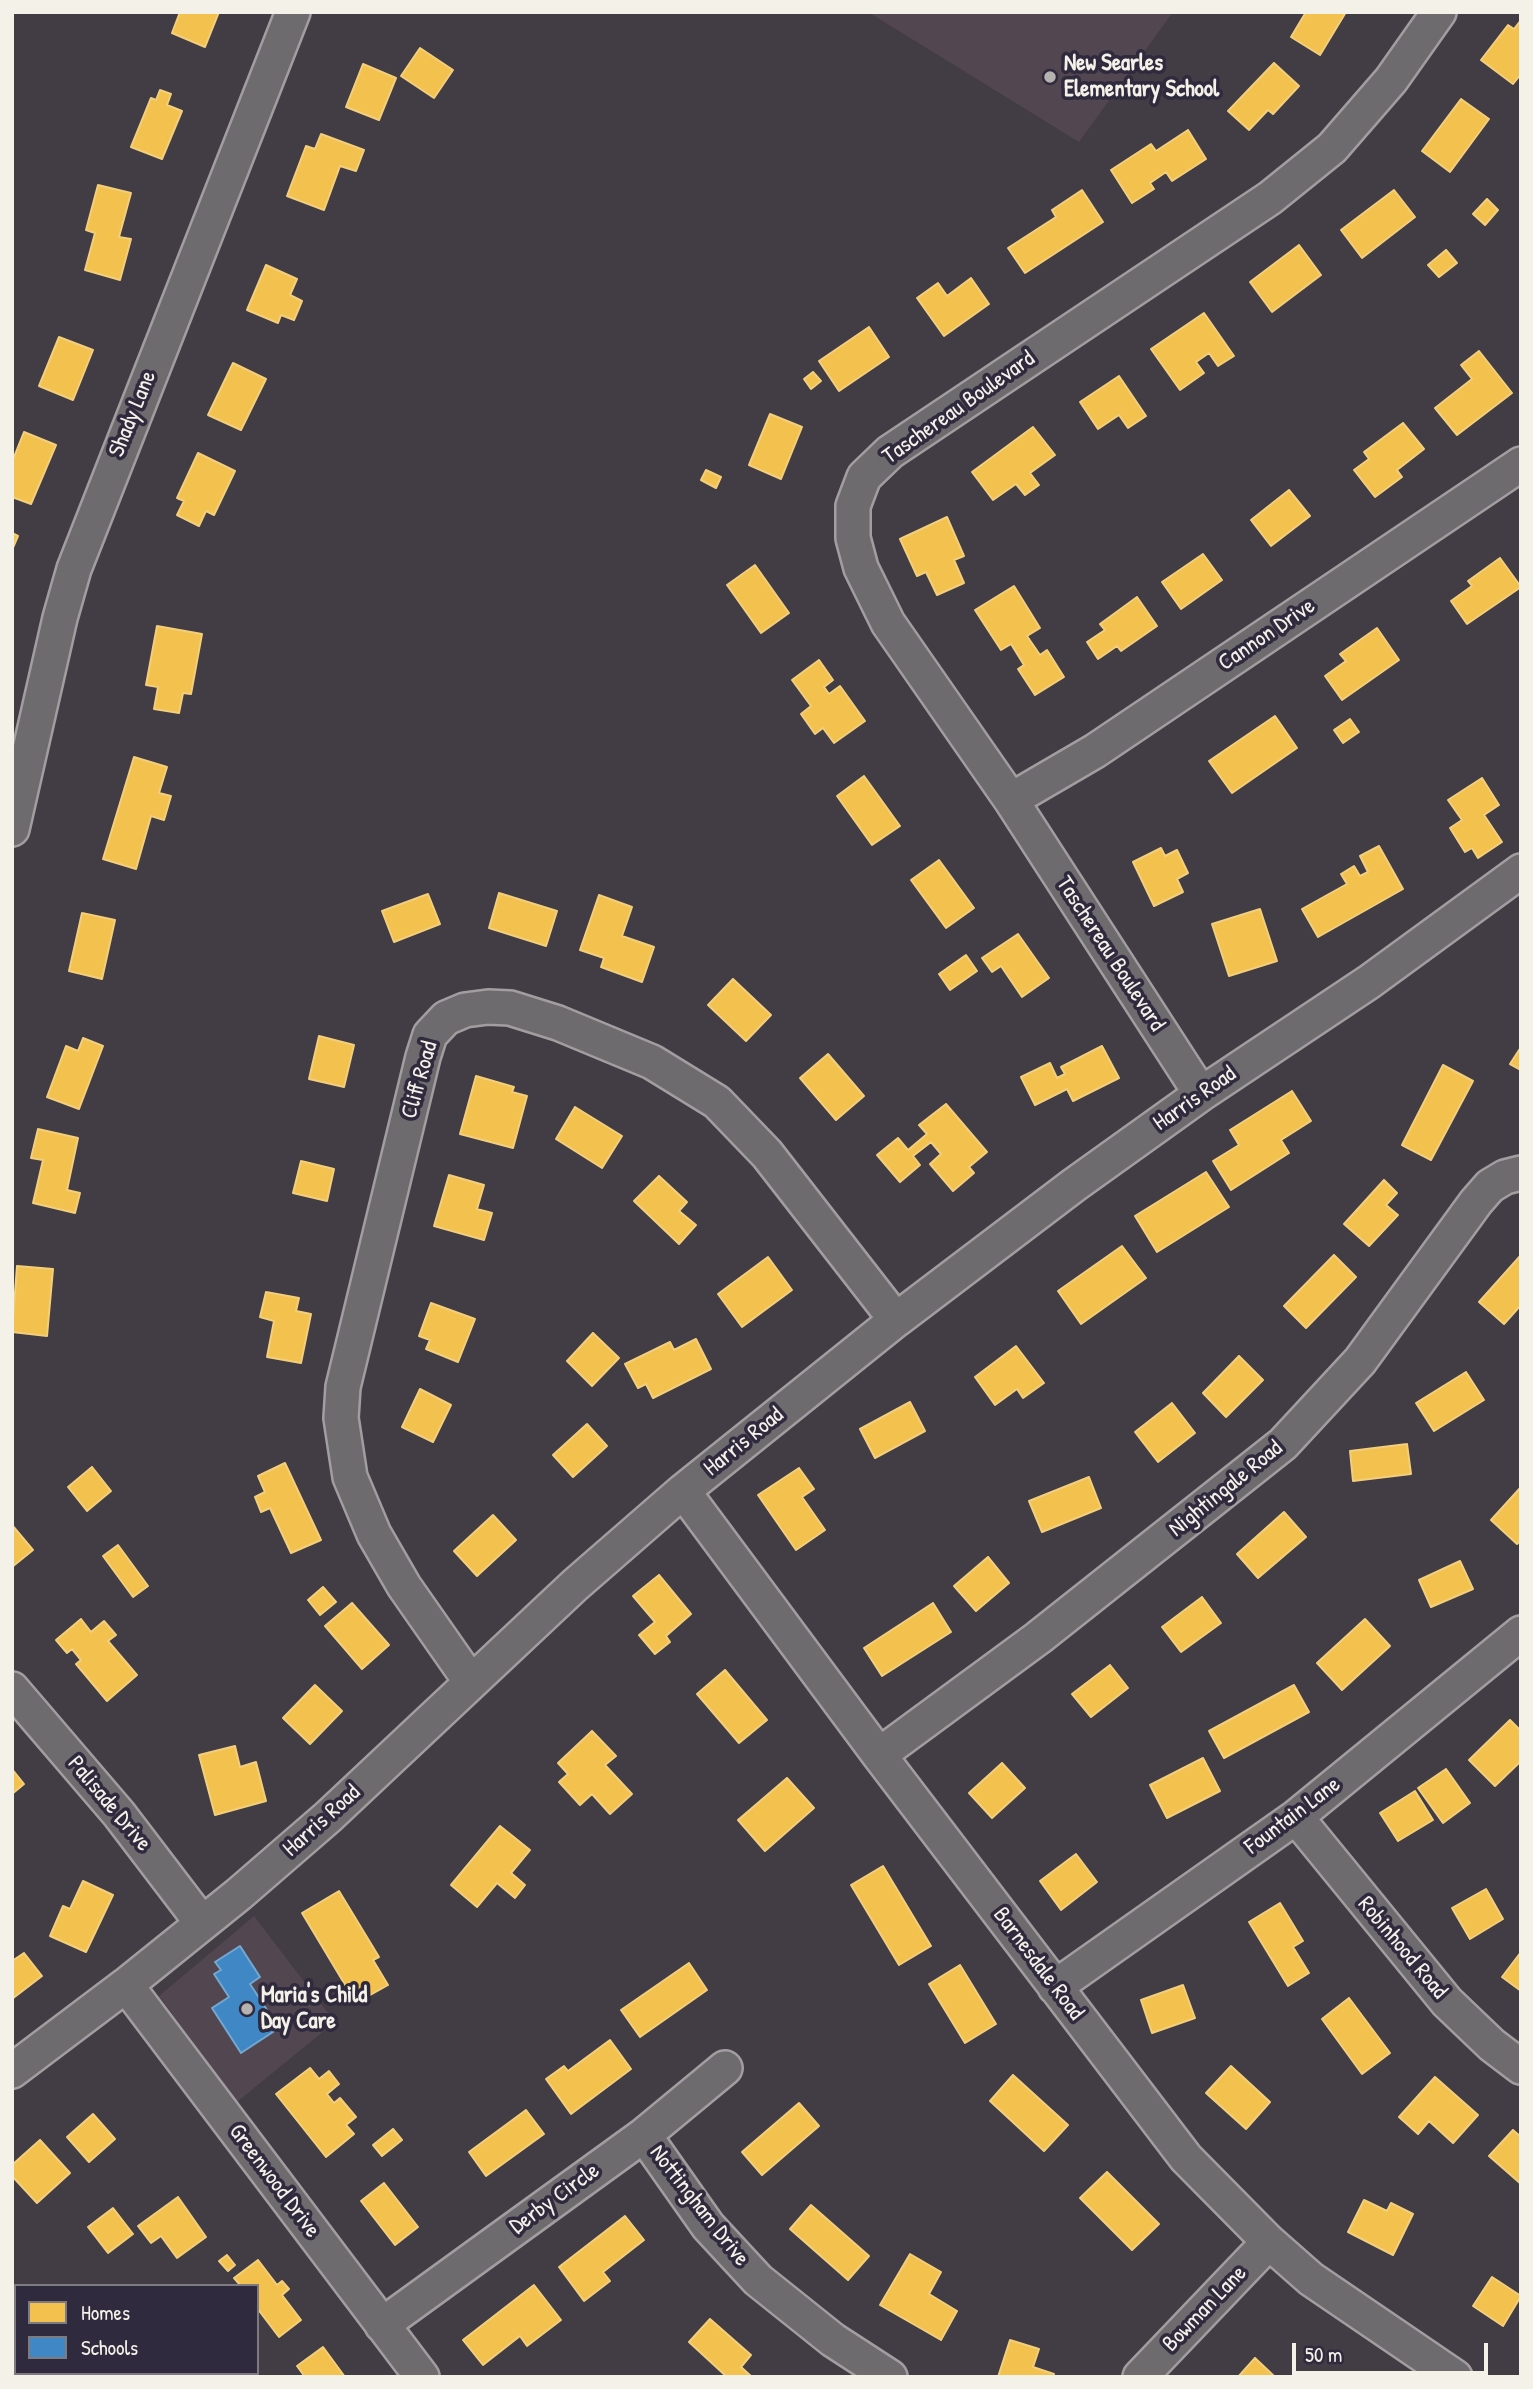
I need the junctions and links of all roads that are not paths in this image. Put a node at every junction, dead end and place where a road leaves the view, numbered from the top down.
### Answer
1 (293, 12) edge
2 (1439, 12) edge
3 (1521, 464) edge
4 (1011, 800) junction
5 (12, 829) edge
6 (1521, 871) edge
7 (1201, 1094) junction
8 (1521, 1173) edge
9 (896, 1320) junction
10 (683, 1491) junction
11 (1521, 1633) edge
12 (471, 1682) junction
13 (12, 1689) edge
14 (879, 1755) junction
15 (1296, 1817) junction
16 (202, 1923) junction
17 (126, 1985) junction
18 (1055, 1987) junction
19 (1521, 2067) edge
20 (724, 2068) dead end
21 (12, 2071) edge
22 (644, 2135) junction
23 (1269, 2242) junction
24 (382, 2325) junction
25 (422, 2377) edge
26 (890, 2377) edge
27 (1140, 2377) edge
28 (1455, 2377) edge

1 - 5 street, Shady Lane
2 - 4 street, Taschereau Boulevard
3 - 4 street, Cannon Drive
4 - 7 street, Taschereau Boulevard
6 - 7 street, Harris Road
7 - 9 street, Harris Road
8 - 14 street, Nightingale Road
9 - 10 street, Harris Road
9 - 12 street, Cliff Road
10 - 12 street, Harris Road
10 - 14 street, Barnesdale Road
11 - 15 street, Fountain Lane
12 - 16 street, Harris Road
13 - 16 street, Palisade Drive
14 - 18 street, Barnesdale Road
15 - 18 street, Fountain Lane
15 - 19 street, Robinhood Road
16 - 17 street, Harris Road
17 - 21 street, Harris Road
17 - 24 street, Greenwood Drive
18 - 23 street, Barnesdale Road
20 - 22 street, Derby Circle
22 - 24 street, Derby Circle
22 - 26 street, Nottingham Drive
23 - 27 street, Bowman Lane
23 - 28 street, Barnesdale Road
24 - 25 street, Greenwood Drive

